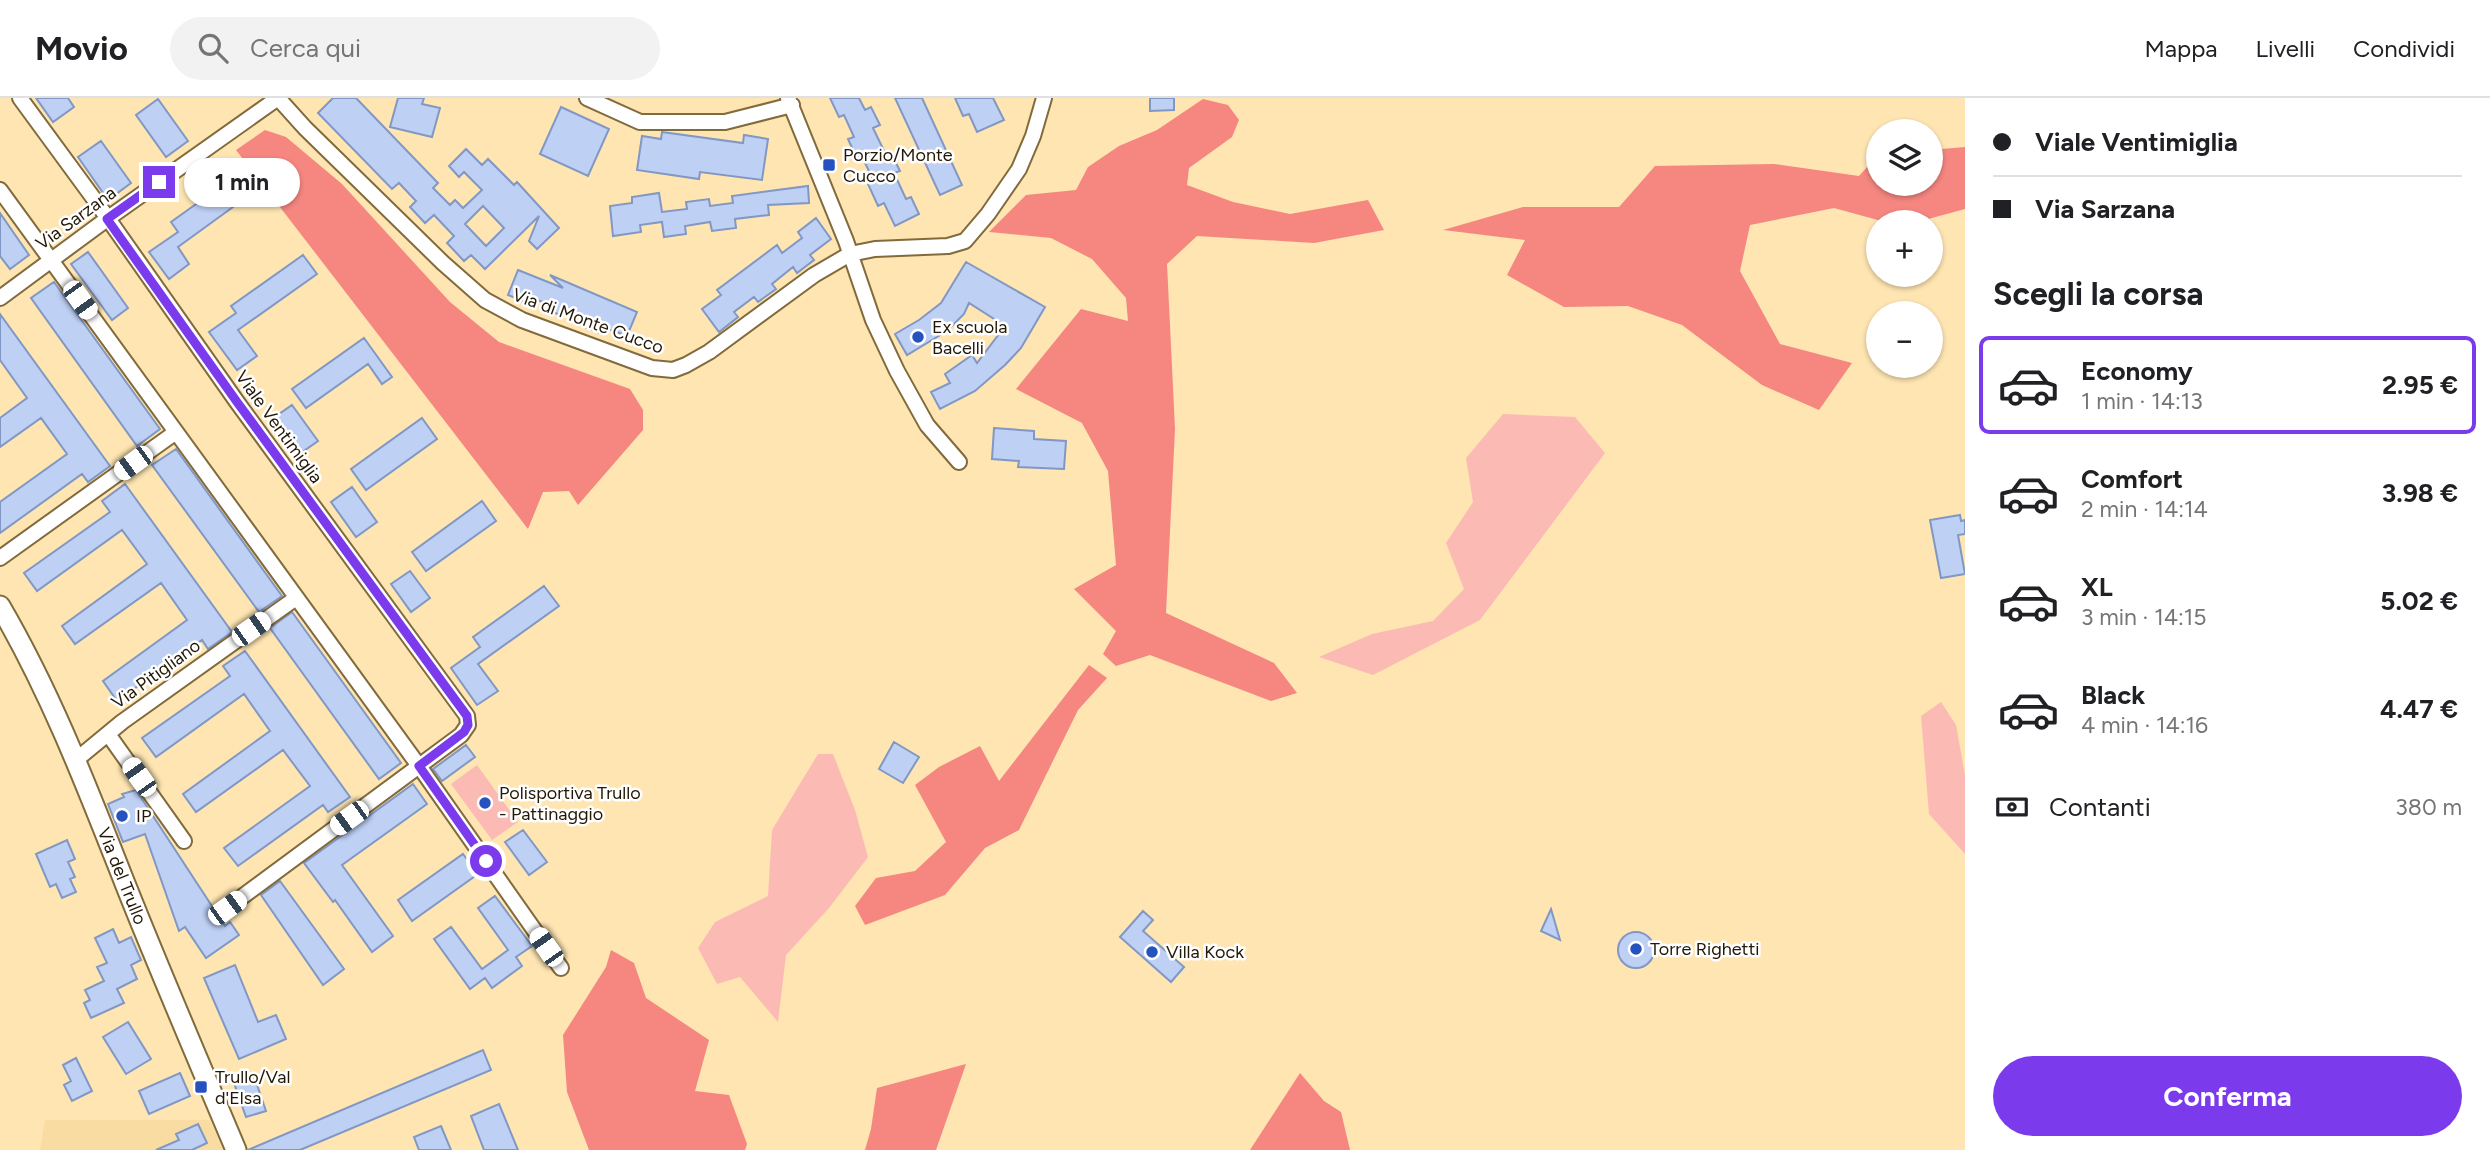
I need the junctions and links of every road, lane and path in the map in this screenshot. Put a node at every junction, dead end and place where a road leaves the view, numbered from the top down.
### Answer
1 (20, 98) edge
2 (278, 98) edge
3 (587, 98) edge
4 (1044, 98) edge
5 (790, 101) edge
6 (1, 195) edge
7 (107, 219) junction
8 (850, 254) junction
9 (50, 260) junction
10 (0, 298) edge
11 (176, 432) junction
12 (959, 462) dead end
13 (0, 558) edge
14 (296, 598) junction
15 (0, 606) edge
16 (108, 734) junction
17 (76, 760) junction
18 (419, 766) junction
19 (184, 841) dead end
20 (227, 908) dead end
21 (561, 968) dead end
22 (236, 1150) edge

1 - 7 street, Viale Ventimiglia
2 - 7 street, Via Sarzana
2 - 8 street, Via di Monte Cucco
3 - 5 street
4 - 8 street
5 - 8 street
6 - 9 street
7 - 9 street, Via Sarzana
7 - 18 street, Viale Ventimiglia
8 - 12 street
9 - 10 street, Via Sarzana
9 - 11 street
11 - 13 street
11 - 14 street
14 - 16 street, Via Pitigliano
14 - 18 street
15 - 17 street, Via del Trullo
16 - 17 street, Via Pitigliano
16 - 19 street
17 - 22 street, Via del Trullo
18 - 20 street, Viale Ventimiglia
18 - 21 street

